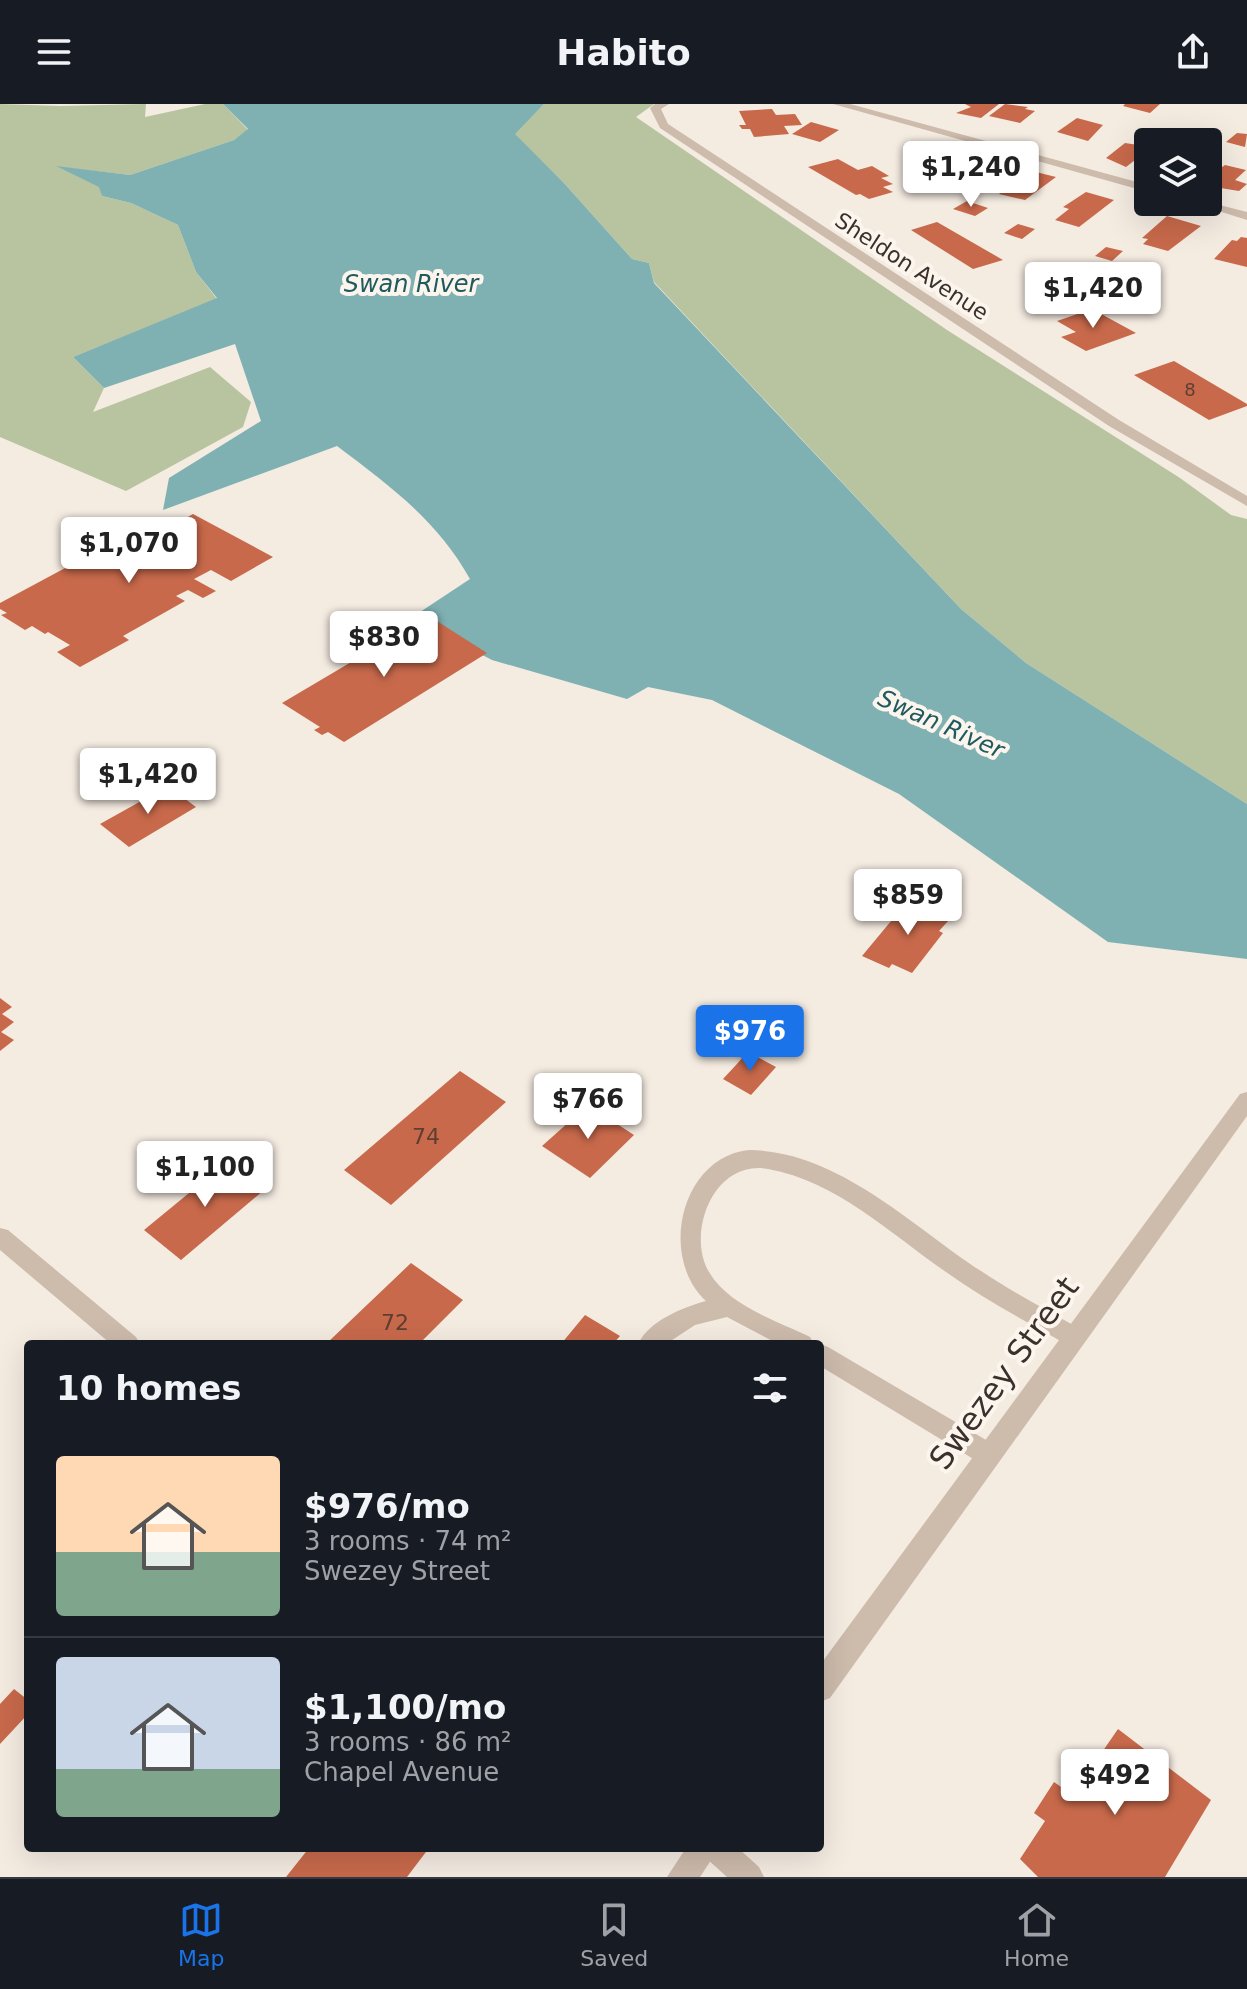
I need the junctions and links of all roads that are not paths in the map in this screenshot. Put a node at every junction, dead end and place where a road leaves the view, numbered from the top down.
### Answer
1 (664, 104) edge
2 (838, 104) edge
3 (1134, 185) edge
4 (1222, 209) edge
5 (1247, 216) edge
6 (1247, 502) edge
7 (1247, 1100) edge
8 (0, 1237) edge
9 (730, 1307) junction
10 (1074, 1337) junction
11 (123, 1340) edge
12 (655, 1340) edge
13 (794, 1340) edge
14 (824, 1356) edge
15 (989, 1455) junction
16 (824, 1682) edge
17 (701, 1852) edge
18 (721, 1852) edge
19 (682, 1877) edge
20 (749, 1877) edge

1 - 6 street, Sheldon Avenue
2 - 3 street
4 - 5 street
7 - 10 street, Swezey Street
8 - 11 street
9 - 10 street
9 - 12 street
9 - 13 street
10 - 15 street, Swezey Street
14 - 15 street
15 - 16 street, Swezey Street
17 - 19 street
18 - 20 street

